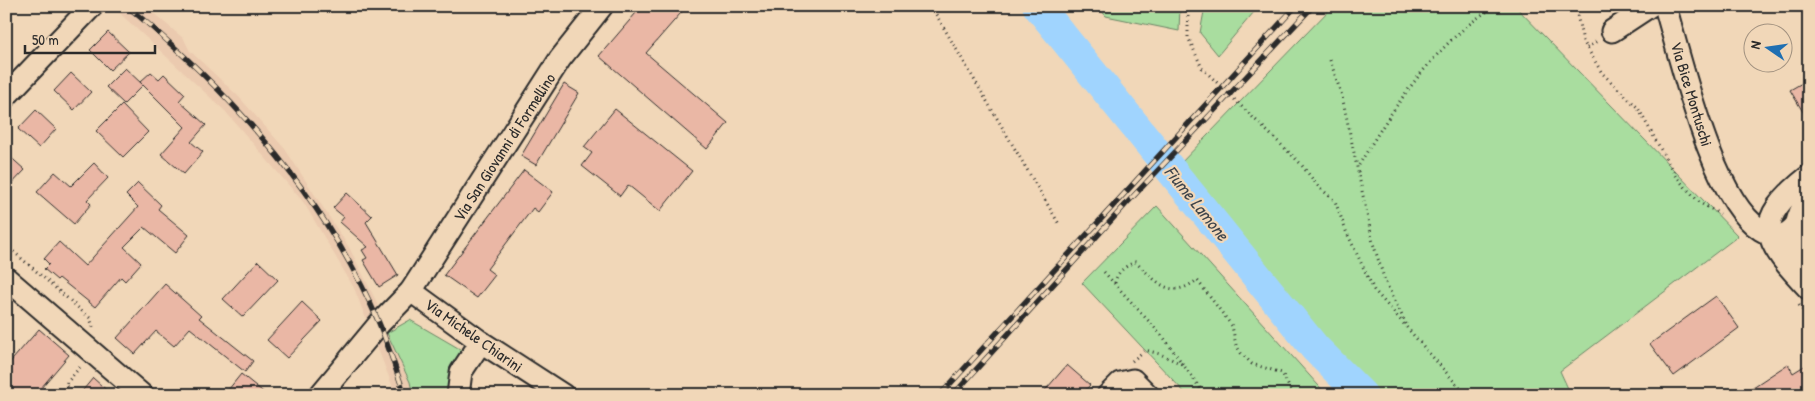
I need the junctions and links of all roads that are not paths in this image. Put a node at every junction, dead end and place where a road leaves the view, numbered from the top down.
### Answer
1 (92, 6) edge
2 (602, 6) edge
3 (1650, 6) edge
4 (1665, 6) edge
5 (1612, 30) dead end
6 (6, 96) edge
7 (1809, 176) edge
8 (1809, 196) edge
9 (1731, 212) junction
10 (1773, 212) junction
11 (1794, 226) junction
12 (1769, 235) junction
13 (6, 278) edge
14 (411, 290) junction
15 (1804, 292) edge
16 (481, 342) junction
17 (142, 395) edge
18 (320, 395) edge
19 (458, 395) edge
20 (562, 395) edge
21 (1108, 395) edge
22 (1148, 395) edge

1 - 6 street
2 - 14 street, Via San Giovanni di Formellino
3 - 5 street
4 - 9 street, Via Bice Montuschi
7 - 10 street
8 - 11 street
9 - 10 street
9 - 12 street, Via Bice Montuschi
10 - 11 street
10 - 12 street
11 - 12 street
11 - 15 street
12 - 15 street
13 - 17 street
14 - 16 street, Via Michele Chiarini
14 - 18 street, Via San Giovanni di Formellino
16 - 19 street
16 - 20 street, Via Michele Chiarini
21 - 22 street

